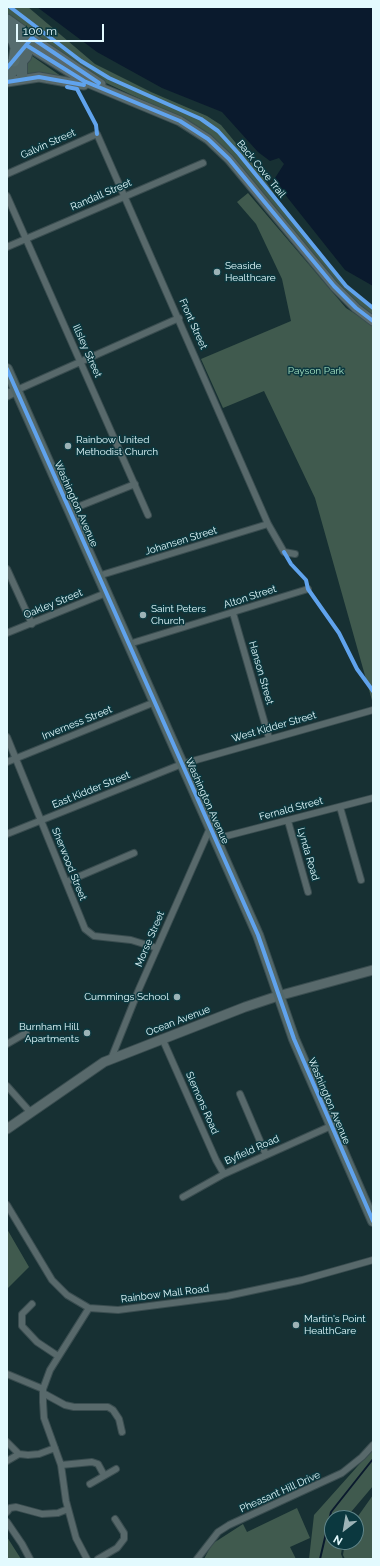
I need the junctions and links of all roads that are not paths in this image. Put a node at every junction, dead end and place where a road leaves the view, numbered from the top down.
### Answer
1 (7, 20) edge
2 (7, 32) edge
3 (30, 43) junction
4 (14, 64) edge
5 (7, 78) edge
6 (22, 78) junction
7 (7, 82) edge
8 (99, 89) junction
9 (116, 94) junction
10 (97, 134) joint
11 (203, 163) dead end
12 (7, 174) edge
13 (7, 196) edge
14 (125, 196) junction
15 (26, 238) junction
16 (7, 247) edge
17 (179, 318) junction
18 (373, 321) edge
19 (80, 360) junction
20 (7, 369) edge
21 (16, 390) junction
22 (7, 395) edge
23 (135, 484) junction
24 (70, 510) junction
25 (148, 515) dead end
26 (268, 524) junction
27 (295, 554) dead end
28 (7, 569) edge
29 (98, 576) junction
30 (308, 589) dead end
31 (106, 592) junction
32 (233, 613) junction
33 (32, 624) junction
34 (7, 633) edge
35 (129, 644) junction
36 (155, 702) junction
37 (373, 710) edge
38 (7, 737) edge
39 (269, 738) junction
40 (16, 758) junction
41 (7, 762) edge
42 (182, 764) junction
43 (373, 798) edge
44 (340, 807) junction
45 (41, 820) junction
46 (288, 821) junction
47 (210, 828) junction
48 (7, 834) edge
49 (215, 839) junction
50 (134, 852) dead end
51 (361, 880) dead end
52 (66, 882) junction
53 (308, 892) dead end
54 (157, 948) junction
55 (373, 970) edge
56 (278, 996) junction
57 (26, 1033) dead end
58 (162, 1038) junction
59 (7, 1044) edge
60 (111, 1059) junction
61 (7, 1086) edge
62 (240, 1094) dead end
63 (31, 1113) junction
64 (332, 1126) junction
65 (7, 1129) edge
66 (266, 1155) junction
67 (224, 1174) junction
68 (183, 1197) dead end
69 (7, 1205) edge
70 (373, 1221) edge
71 (373, 1260) edge
72 (32, 1304) dead end
73 (89, 1308) junction
74 (58, 1356) junction
75 (7, 1374) edge
76 (43, 1391) junction
77 (122, 1432) dead end
78 (7, 1442) edge
79 (373, 1445) edge
80 (56, 1448) junction
81 (19, 1454) junction
82 (7, 1461) edge
83 (61, 1465) junction
84 (116, 1469) dead end
85 (104, 1475) junction
86 (90, 1484) dead end
87 (68, 1509) junction
88 (7, 1512) edge
89 (115, 1519) dead end
90 (7, 1522) edge
91 (30, 1559) edge
92 (86, 1559) edge
93 (98, 1559) edge
94 (197, 1559) edge

1 - 3 highway
2 - 3 highway
2 - 4 highway
3 - 4 main road
3 - 8 street
3 - 9 street
4 - 5 main road
4 - 6 main road
6 - 7 street
6 - 8 street
8 - 9 street
9 - 18 street
10 - 12 street, Galvin Street
10 - 14 street, Front Street
11 - 14 street, Randall Street
13 - 15 street, Illsley Street
14 - 15 street, Randall Street
14 - 17 street, Front Street
15 - 16 street, Randall Street
15 - 19 street, Illsley Street
17 - 19 street
17 - 26 street, Front Street
19 - 21 street
19 - 23 street, Illsley Street
20 - 21 main road, Washington Avenue
21 - 22 street
21 - 24 main road, Washington Avenue
23 - 24 street
23 - 25 street, Illsley Street
24 - 29 main road, Washington Avenue
26 - 27 street, Front Street
26 - 29 street, Johansen Street
28 - 33 street
29 - 31 main road, Washington Avenue
30 - 32 street, Alton Street
31 - 33 street, Oakley Street
31 - 35 main road, Washington Avenue
32 - 35 street, Alton Street
32 - 39 street, Hanson Street
33 - 34 street, Oakley Street
35 - 36 main road, Washington Avenue
36 - 40 street, Inverness Street
36 - 42 main road, Washington Avenue
37 - 39 street, West Kidder Street
38 - 40 street, Sherwood Street
39 - 42 street, West Kidder Street
40 - 41 street, Inverness Street
40 - 45 street, Sherwood Street
42 - 45 street, East Kidder Street
42 - 47 main road, Washington Avenue
43 - 44 street, Fernald Street
44 - 46 street, Fernald Street
44 - 51 street
45 - 48 street, East Kidder Street
45 - 52 street, Sherwood Street
46 - 49 street, Fernald Street
46 - 53 street, Lynda Road
47 - 49 main road, Washington Avenue
47 - 54 street, Morse Street
49 - 56 main road, Washington Avenue
50 - 52 street
52 - 54 street, Sherwood Street
54 - 60 street, Morse Street
55 - 56 street, Ocean Avenue
56 - 58 street, Ocean Avenue
56 - 64 main road, Washington Avenue
57 - 59 street
58 - 60 street, Ocean Avenue
58 - 67 street, Slemons Road
60 - 63 street, Ocean Avenue
61 - 63 street
62 - 66 street
63 - 65 street, Ocean Avenue
64 - 66 street, Byfield Road
64 - 70 main road, Washington Avenue
66 - 67 street, Byfield Road
67 - 68 street, Byfield Road
69 - 73 street, Rainbow Mall Road
71 - 73 street, Rainbow Mall Road
72 - 74 street
73 - 74 street
74 - 76 street
75 - 76 street
76 - 77 street
76 - 80 street
78 - 81 street
79 - 94 street, Pheasant Hill Drive
80 - 81 street
80 - 83 street
81 - 82 street
83 - 85 street
83 - 87 street
84 - 85 street
85 - 86 street
87 - 88 street
87 - 92 street
89 - 93 street
90 - 91 street

